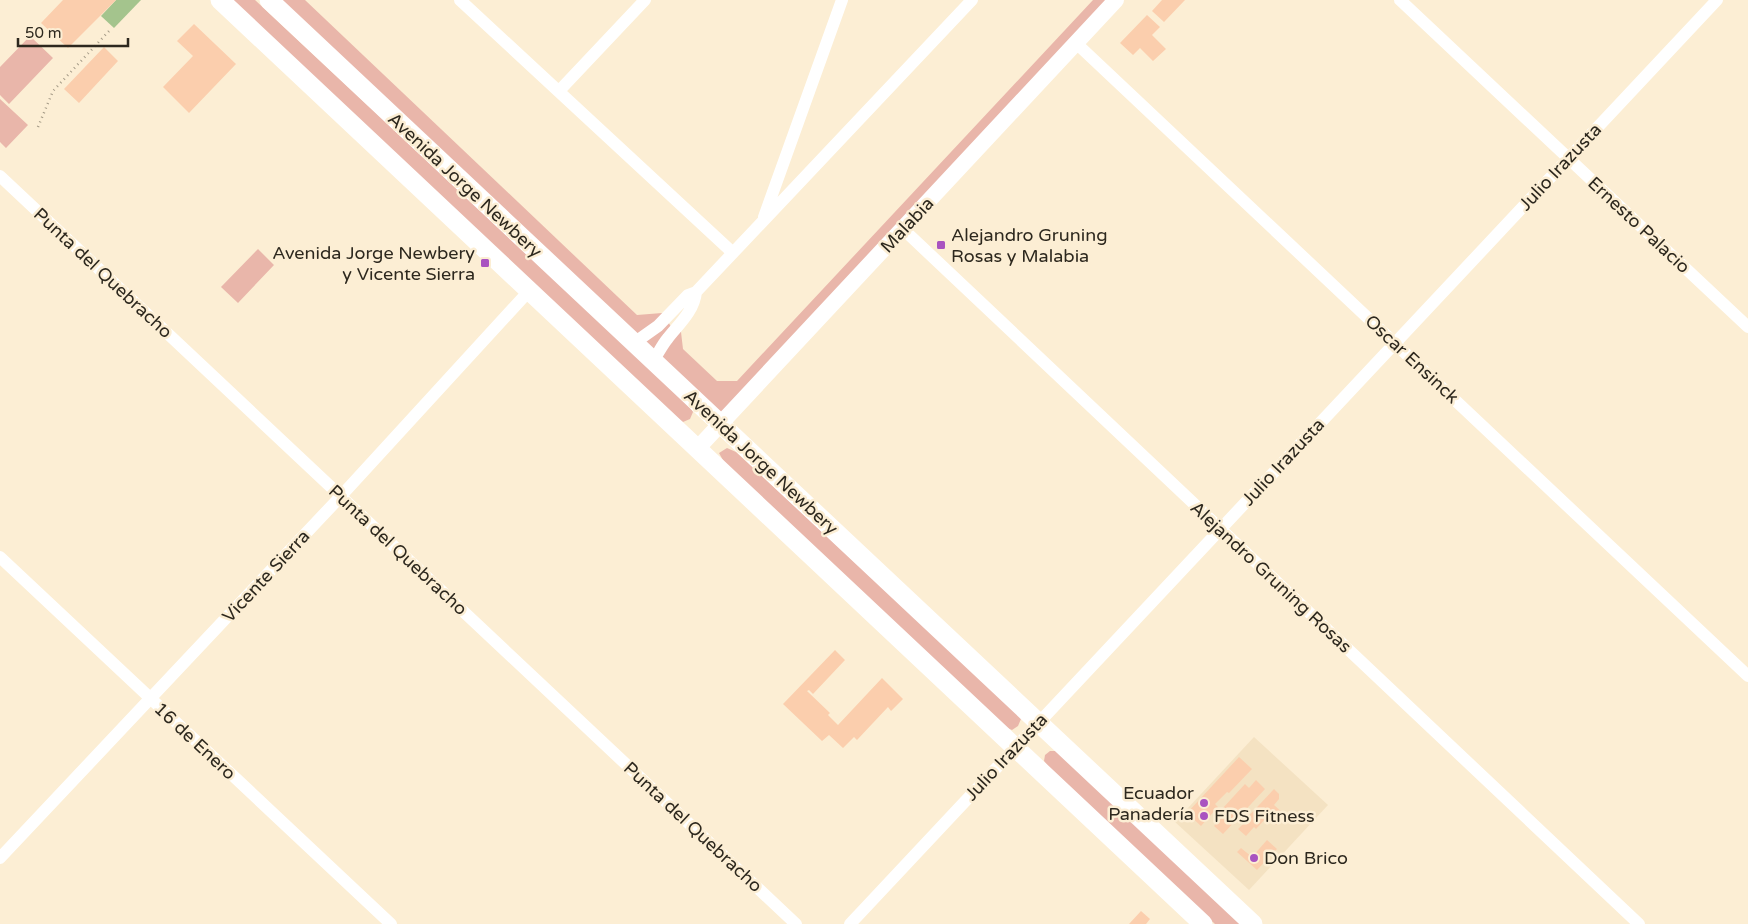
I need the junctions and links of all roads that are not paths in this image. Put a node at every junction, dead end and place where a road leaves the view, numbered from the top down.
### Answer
1 (220, 0) edge
2 (268, 0) edge
3 (460, 0) edge
4 (645, 0) edge
5 (842, 0) edge
6 (972, 0) edge
7 (1116, 0) edge
8 (1400, 0) edge
9 (1717, 0) edge
10 (1076, 43) junction
11 (559, 91) junction
12 (1568, 158) junction
13 (0, 176) edge
14 (762, 222) junction
15 (902, 229) junction
16 (733, 253) junction
17 (529, 291) junction
18 (696, 292) junction
19 (1748, 326) edge
20 (634, 343) junction
21 (1395, 343) junction
22 (653, 361) junction
23 (720, 425) junction
24 (697, 449) junction
25 (341, 496) junction
26 (1220, 529) junction
27 (0, 557) edge
28 (1748, 676) edge
29 (150, 698) junction
30 (1039, 723) junction
31 (1015, 748) junction
32 (0, 858) edge
33 (391, 924) edge
34 (796, 924) edge
35 (850, 924) edge
36 (1203, 924) edge
37 (1253, 924) edge
38 (1639, 924) edge

1 - 17 main road, Avenida Jorge Newbery
2 - 20 main road, Avenida Jorge Newbery
3 - 11 street
4 - 11 street
5 - 14 street
6 - 14 street
7 - 10 street, Malabia
8 - 12 street, Ernesto Palacio
9 - 12 street, Julio Irazusta
10 - 15 street, Malabia
10 - 21 street, Oscar Ensinck
11 - 16 street
12 - 19 street, Ernesto Palacio
12 - 21 street, Julio Irazusta
13 - 25 street, Punta del Quebracho
14 - 16 street
15 - 23 street, Malabia
15 - 26 street, Alejandro Gruning Rosas
16 - 18 street
17 - 24 main road, Avenida Jorge Newbery
17 - 25 street, Vicente Sierra
18 - 20 street
18 - 22 street
20 - 22 main road, Avenida Jorge Newbery
21 - 26 street, Julio Irazusta
21 - 28 street, Oscar Ensinck
22 - 23 main road, Avenida Jorge Newbery
23 - 24 street, Malabia
23 - 30 main road, Avenida Jorge Newbery
24 - 31 main road, Avenida Jorge Newbery
25 - 29 street, Vicente Sierra
25 - 34 street, Punta del Quebracho
26 - 30 street, Julio Irazusta
26 - 38 street, Alejandro Gruning Rosas
27 - 29 street, 16 de Enero
29 - 32 street, Vicente Sierra
29 - 33 street, 16 de Enero
30 - 31 street, Julio Irazusta
30 - 37 main road, Avenida Jorge Newbery
31 - 35 street, Julio Irazusta
31 - 36 main road, Avenida Jorge Newbery

